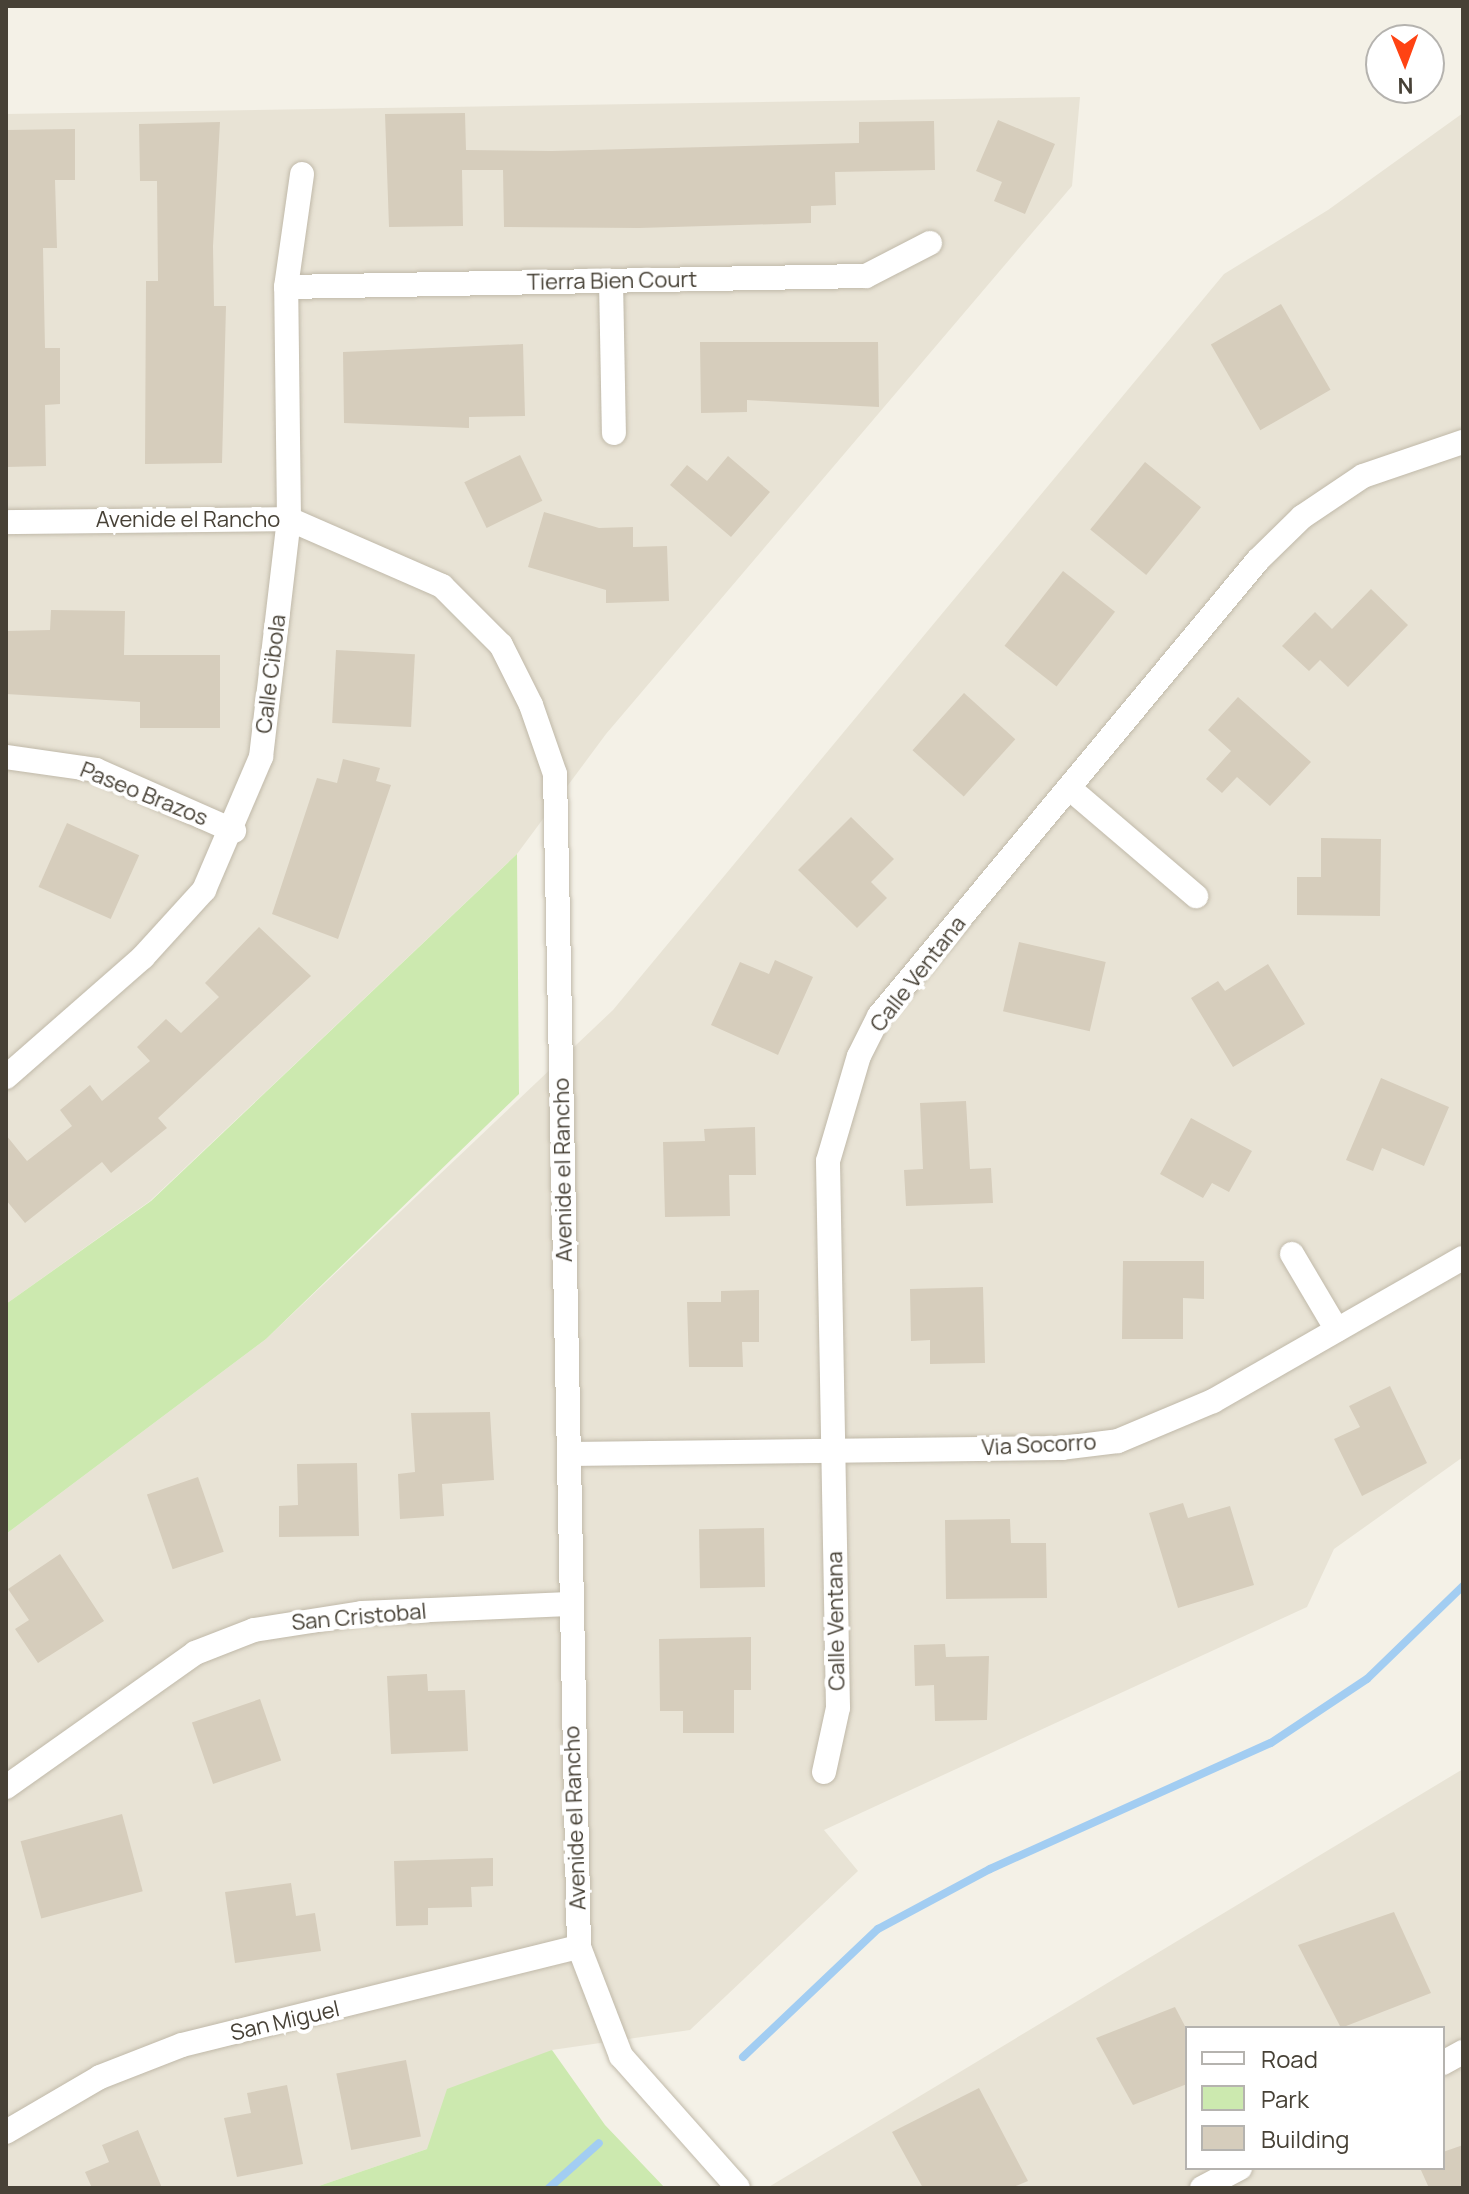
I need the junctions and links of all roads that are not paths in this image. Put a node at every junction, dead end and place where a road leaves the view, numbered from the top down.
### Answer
1 (302, 174) dead end
2 (930, 243) dead end
3 (611, 281) junction
4 (286, 287) junction
5 (614, 433) dead end
6 (1463, 442) edge
7 (289, 519) junction
8 (6, 522) edge
9 (6, 757) edge
10 (1069, 788) junction
11 (234, 831) junction
12 (1196, 896) dead end
13 (6, 1077) edge
14 (1292, 1254) dead end
15 (1463, 1258) edge
16 (1337, 1330) junction
17 (831, 1450) junction
18 (569, 1454) junction
19 (569, 1604) junction
20 (824, 1772) dead end
21 (6, 1787) edge
22 (579, 1947) junction
23 (1463, 2052) edge
24 (1445, 2062) edge
25 (6, 2132) edge
26 (1236, 2170) edge
27 (738, 2188) edge
28 (1202, 2188) edge

1 - 4 street, Calle Cibola
2 - 3 street, Tierra Bien Court
3 - 4 street, Tierra Bien Court
3 - 5 street
4 - 7 street, Calle Cibola
6 - 10 street, Calle Ventana
7 - 8 street, Avenide el Rancho
7 - 11 street, Calle Cibola
7 - 18 street, Avenide el Rancho
9 - 11 street, Paseo Brazos
10 - 12 street
10 - 17 street, Calle Ventana
11 - 13 street, Calle Cibola
14 - 16 street
15 - 16 street, Via Socorro
16 - 17 street, Via Socorro
17 - 18 street, Via Socorro
17 - 20 street, Calle Ventana
18 - 19 street, Avenide el Rancho
19 - 21 street, San Cristobal
19 - 22 street, Avenide el Rancho
22 - 25 street, San Miguel
22 - 27 street, Avenide el Rancho
23 - 24 street
26 - 28 street

